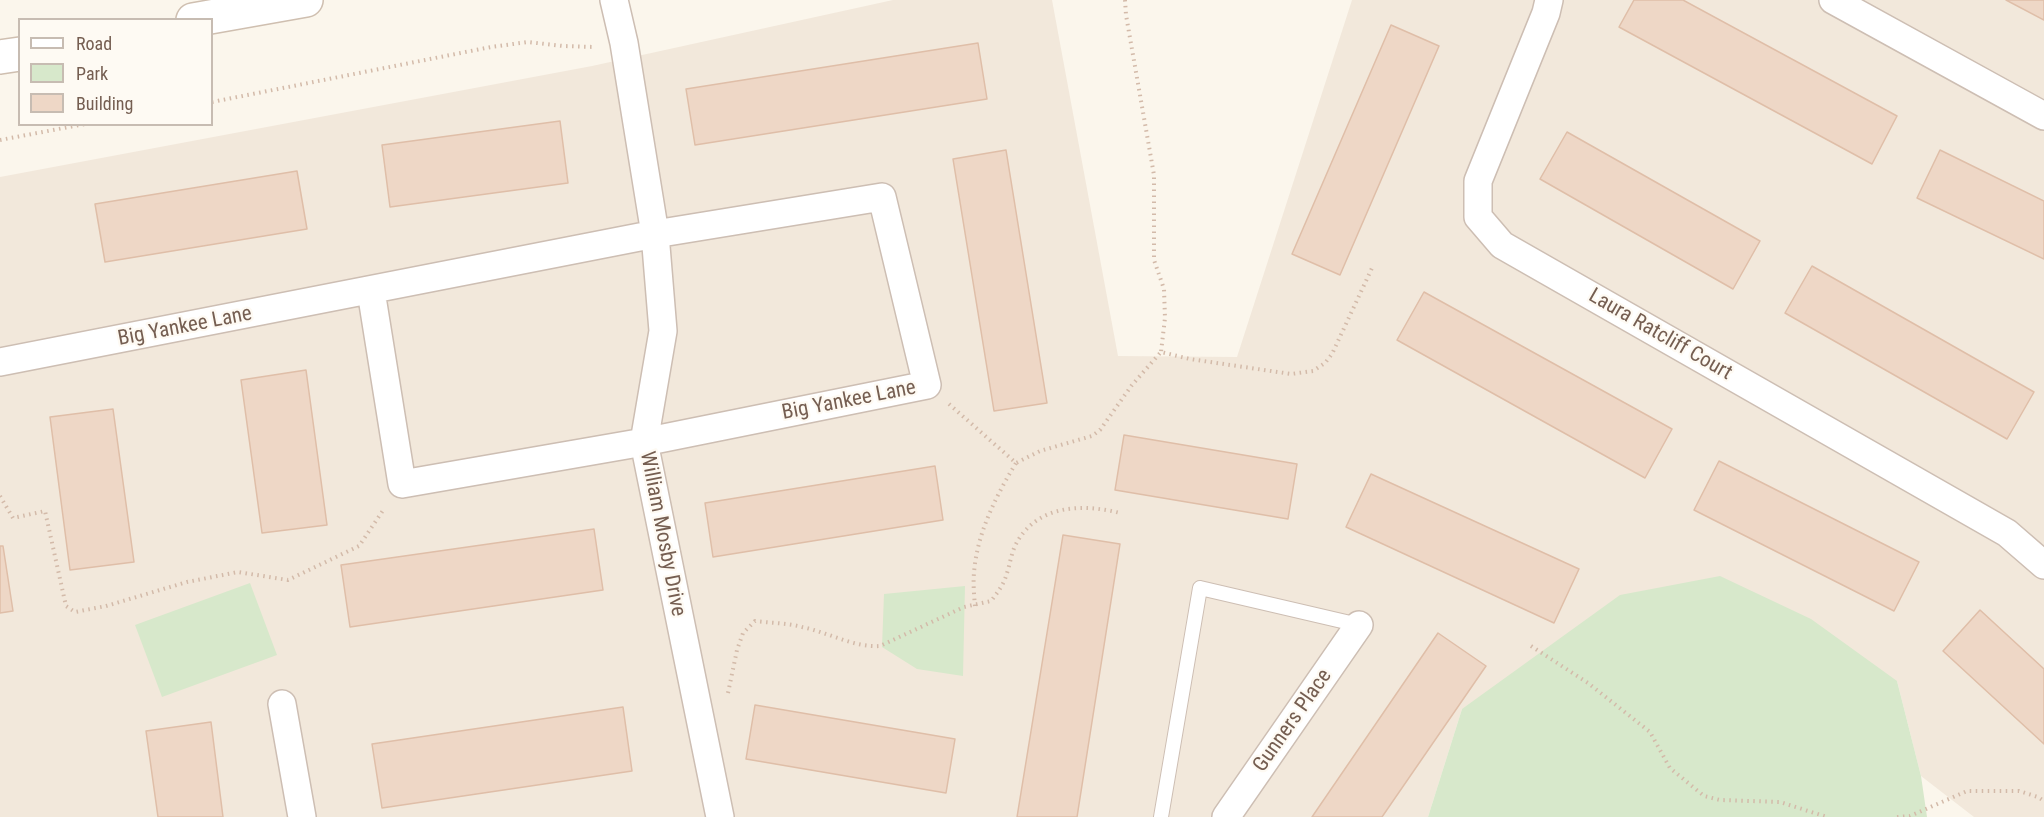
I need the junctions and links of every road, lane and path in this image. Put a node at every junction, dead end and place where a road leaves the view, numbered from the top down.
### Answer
1 (306, 0) edge
2 (614, 0) edge
3 (1125, 0) edge
4 (1549, 0) edge
5 (1833, 0) edge
6 (204, 18) edge
7 (606, 47) dead end
8 (18, 54) edge
9 (0, 57) edge
10 (213, 102) edge
11 (2044, 116) edge
12 (74, 126) edge
13 (0, 140) edge
14 (655, 234) junction
15 (1372, 268) dead end
16 (371, 291) junction
17 (1161, 352) junction
18 (0, 362) edge
19 (927, 385) junction
20 (644, 442) junction
21 (1016, 463) junction
22 (402, 480) junction
23 (0, 496) edge
24 (1120, 513) dead end
25 (2044, 565) edge
26 (975, 606) junction
27 (1359, 625) joint
28 (1531, 646) dead end
29 (726, 701) dead end
30 (282, 704) dead end
31 (2044, 801) edge
32 (302, 817) edge
33 (720, 817) edge
34 (1161, 817) edge
35 (1226, 817) edge
36 (1827, 817) edge
37 (1897, 817) edge

1 - 6 main road
2 - 14 street, William Mosby Drive
3 - 17 path
4 - 25 street, Laura Ratcliff Court
5 - 11 street
7 - 10 path
8 - 9 main road
12 - 13 path
14 - 16 street, Big Yankee Lane
14 - 19 street, Big Yankee Lane
14 - 20 street, William Mosby Drive
15 - 17 path
16 - 18 street, Big Yankee Lane
16 - 22 street
17 - 21 path
19 - 20 street, Big Yankee Lane
19 - 21 path
20 - 22 street, Big Yankee Lane
20 - 33 street, William Mosby Drive
21 - 26 path
22 - 23 path
24 - 26 path
26 - 29 path
27 - 34 lane
27 - 35 street, Gunners Place
28 - 36 path
30 - 32 street
31 - 37 path

